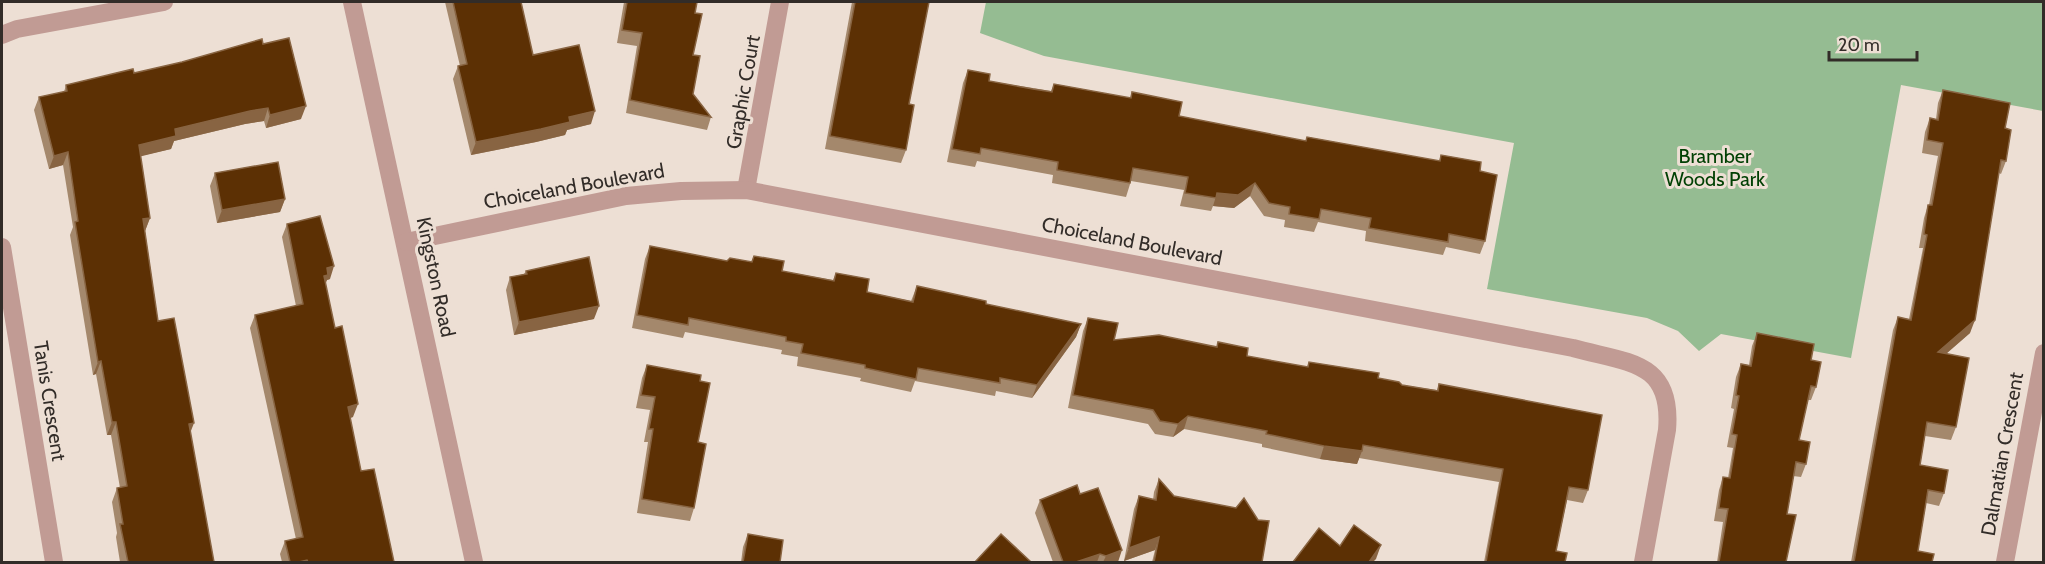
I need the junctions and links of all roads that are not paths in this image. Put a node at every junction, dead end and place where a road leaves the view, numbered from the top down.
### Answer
1 (164, 2) edge
2 (352, 2) edge
3 (780, 2) edge
4 (2, 35) edge
5 (746, 190) junction
6 (406, 242) junction
7 (2, 247) edge
8 (2043, 353) edge
9 (54, 562) edge
10 (474, 562) edge
11 (1643, 562) edge
12 (2006, 562) edge

1 - 4 street
2 - 6 street, Kingston Road
3 - 5 street, Graphic Court
5 - 6 street, Choiceland Boulevard
5 - 11 street, Choiceland Boulevard
6 - 10 street, Kingston Road
7 - 9 street, Tanis Crescent
8 - 12 street, Dalmatian Crescent

